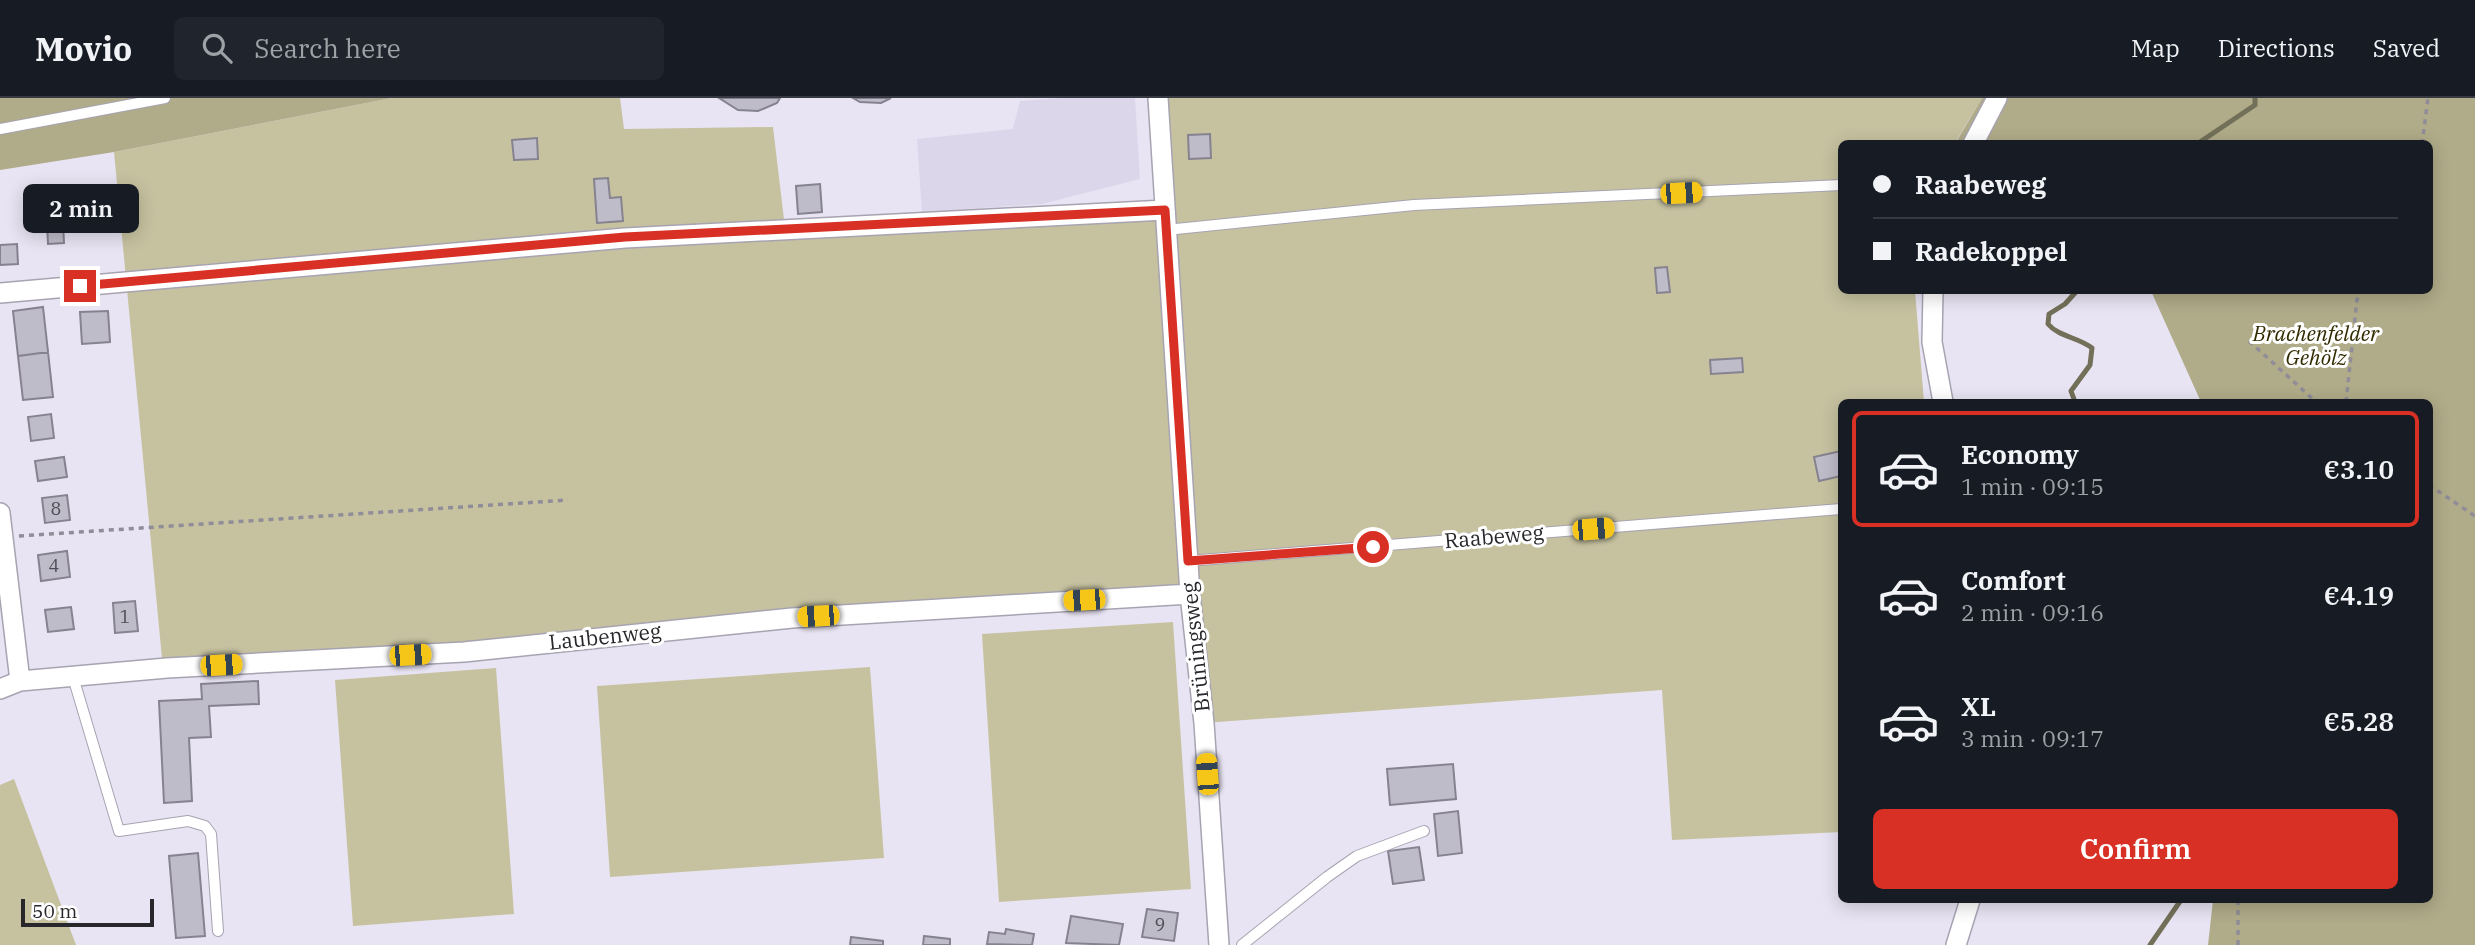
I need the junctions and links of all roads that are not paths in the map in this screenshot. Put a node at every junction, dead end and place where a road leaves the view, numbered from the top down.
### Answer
1 (165, 98) edge
2 (1158, 98) edge
3 (1997, 98) edge
4 (0, 130) edge
5 (1975, 140) edge
6 (1838, 185) edge
7 (1165, 210) junction
8 (1166, 230) junction
9 (0, 293) edge
10 (1933, 294) edge
11 (1942, 399) edge
12 (1838, 509) edge
13 (0, 513) edge
14 (1188, 561) junction
15 (1190, 594) junction
16 (73, 677) junction
17 (20, 681) junction
18 (0, 689) edge
19 (1424, 831) dead end
20 (1969, 903) edge
21 (218, 931) dead end
22 (1219, 945) edge
23 (1242, 945) edge
24 (1956, 945) edge

1 - 4 lane
2 - 7 street, Brüningsweg
3 - 5 street
6 - 8 lane
7 - 8 street, Brüningsweg
7 - 9 street
8 - 14 street, Brüningsweg
10 - 11 street
12 - 14 lane, Raabeweg
13 - 17 street
14 - 15 street, Brüningsweg
15 - 16 street, Laubenweg
15 - 22 street, Brüningsweg
16 - 17 street, Laubenweg
16 - 21 lane
17 - 18 street, Laubenweg
19 - 23 lane
20 - 24 street

